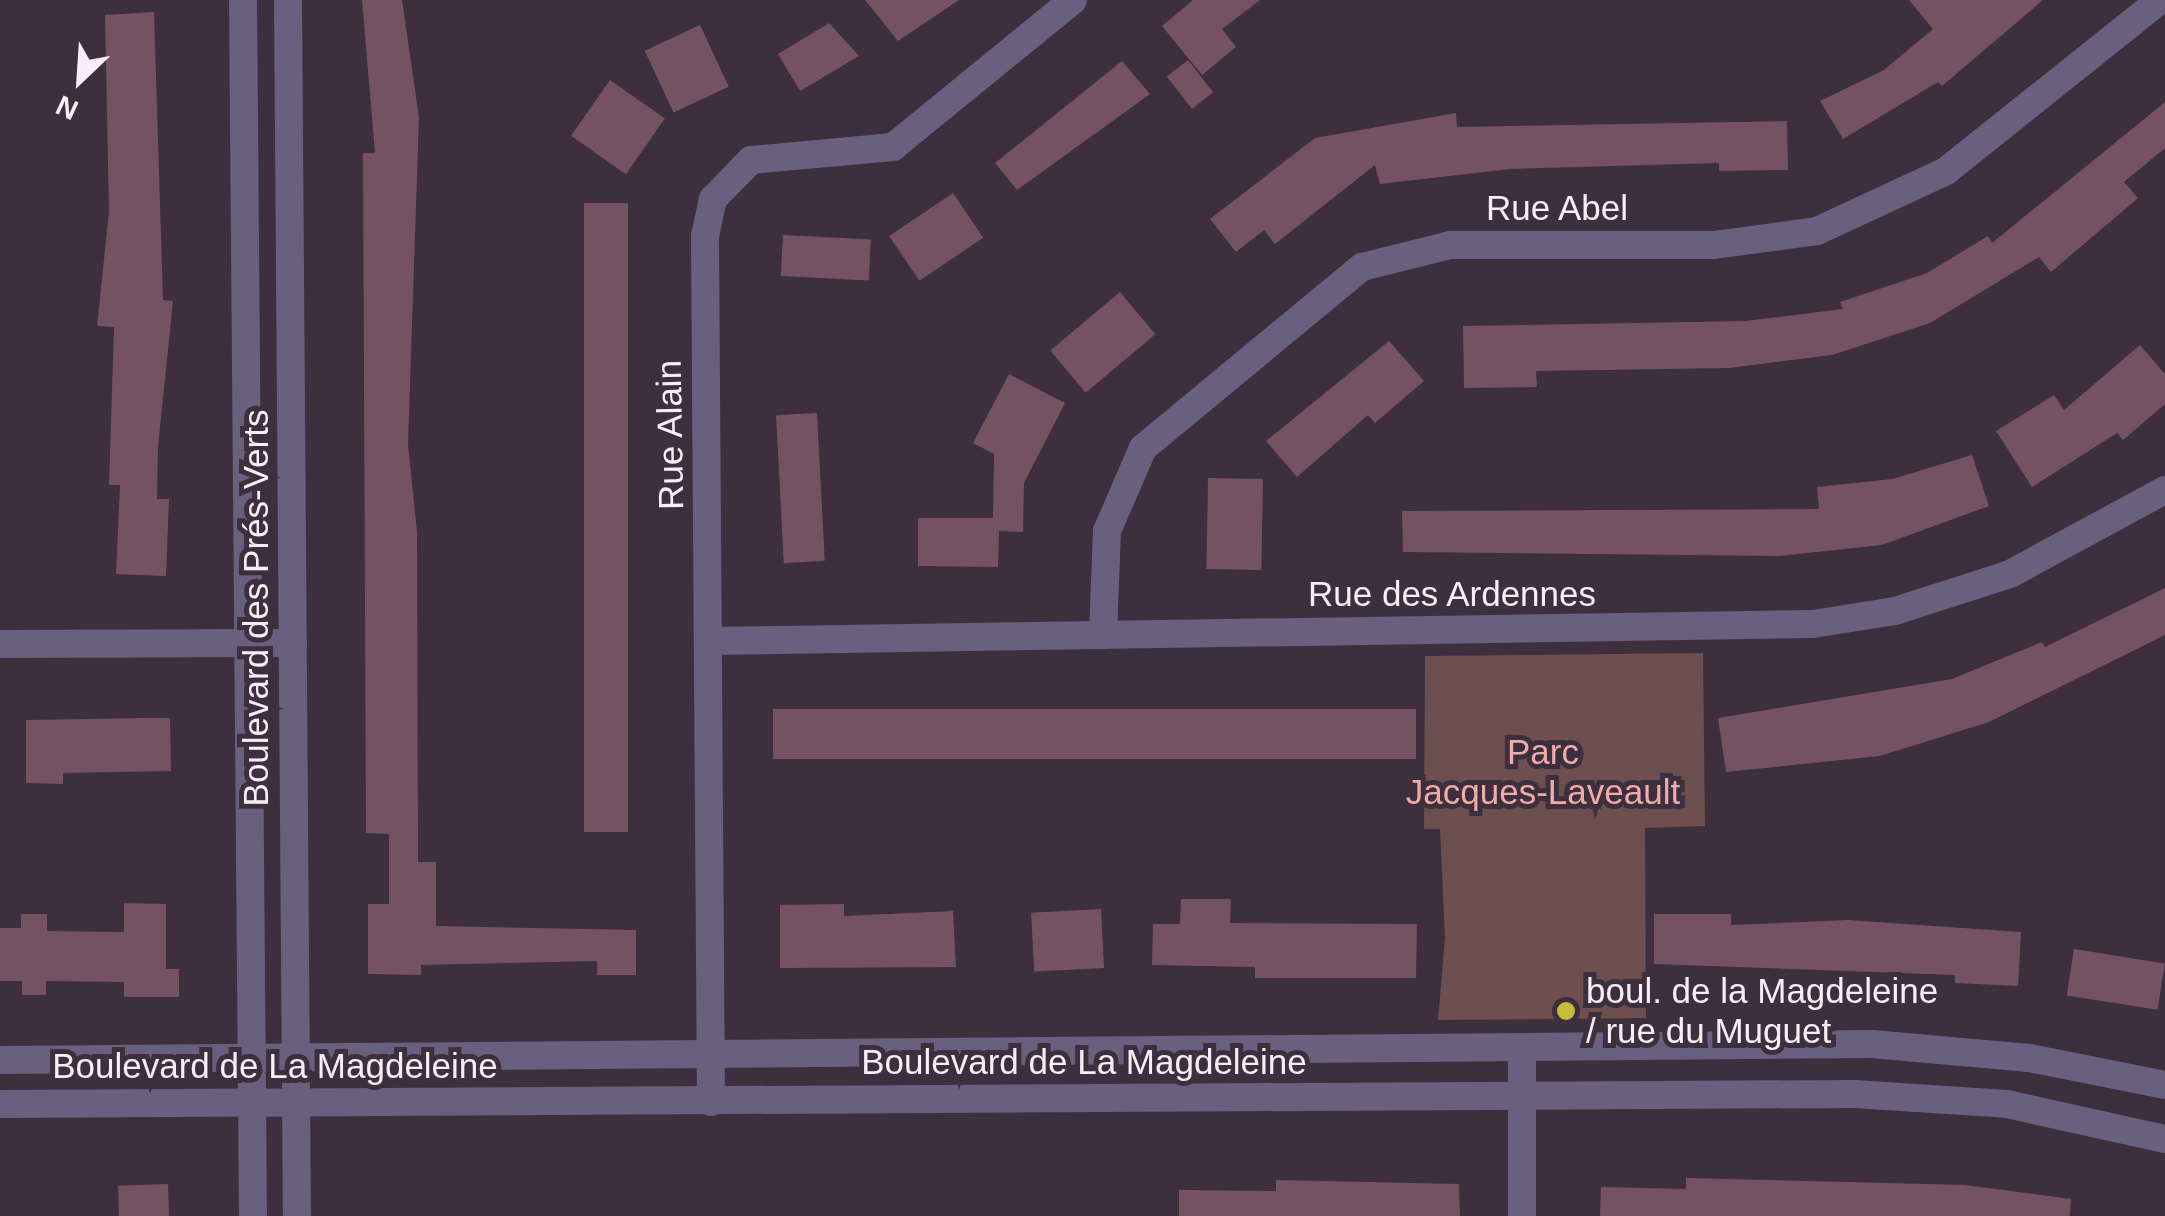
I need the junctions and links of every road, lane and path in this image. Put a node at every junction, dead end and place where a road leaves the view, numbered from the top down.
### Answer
1 (243, 0) edge
2 (288, 0) edge
3 (1073, 0) edge
4 (2160, 0) edge
5 (2165, 490) edge
6 (1102, 635) junction
7 (710, 640) junction
8 (248, 643) junction
9 (294, 643) junction
10 (0, 644) edge
11 (1522, 1048) junction
12 (711, 1054) junction
13 (296, 1057) junction
14 (250, 1058) junction
15 (0, 1060) edge
16 (2165, 1085) edge
17 (1522, 1097) junction
18 (711, 1102) junction
19 (0, 1104) edge
20 (252, 1104) junction
21 (296, 1104) junction
22 (2165, 1139) edge
23 (253, 1216) edge
24 (297, 1216) edge
25 (1522, 1216) edge

1 - 8 street, Boulevard des Prés-Verts
2 - 9 street, Boulevard des Prés-Verts
3 - 7 street, Rue Alain
4 - 6 street, Rue Abel
5 - 6 street, Rue des Ardennes
6 - 7 street, Rue des Ardennes
7 - 12 street, Rue Alain
8 - 9 street
8 - 10 street
8 - 14 street, Boulevard des Prés-Verts
9 - 13 street, Boulevard des Prés-Verts
11 - 12 street, Boulevard de La Magdeleine
11 - 16 street, Boulevard de La Magdeleine
11 - 17 street
12 - 13 street, Boulevard de La Magdeleine
12 - 18 street, Rue Alain
13 - 14 street, Boulevard de La Magdeleine
13 - 21 street, Boulevard des Prés-Verts
14 - 15 street, Boulevard de La Magdeleine
14 - 20 street, Boulevard des Prés-Verts
17 - 18 street, Boulevard de La Magdeleine
17 - 22 street, Boulevard de La Magdeleine
17 - 25 street
18 - 21 street, Boulevard de La Magdeleine
19 - 20 street, Boulevard de La Magdeleine
20 - 21 street, Boulevard de La Magdeleine
20 - 23 street, Boulevard des Prés-Verts
21 - 24 street, Boulevard des Prés-Verts

